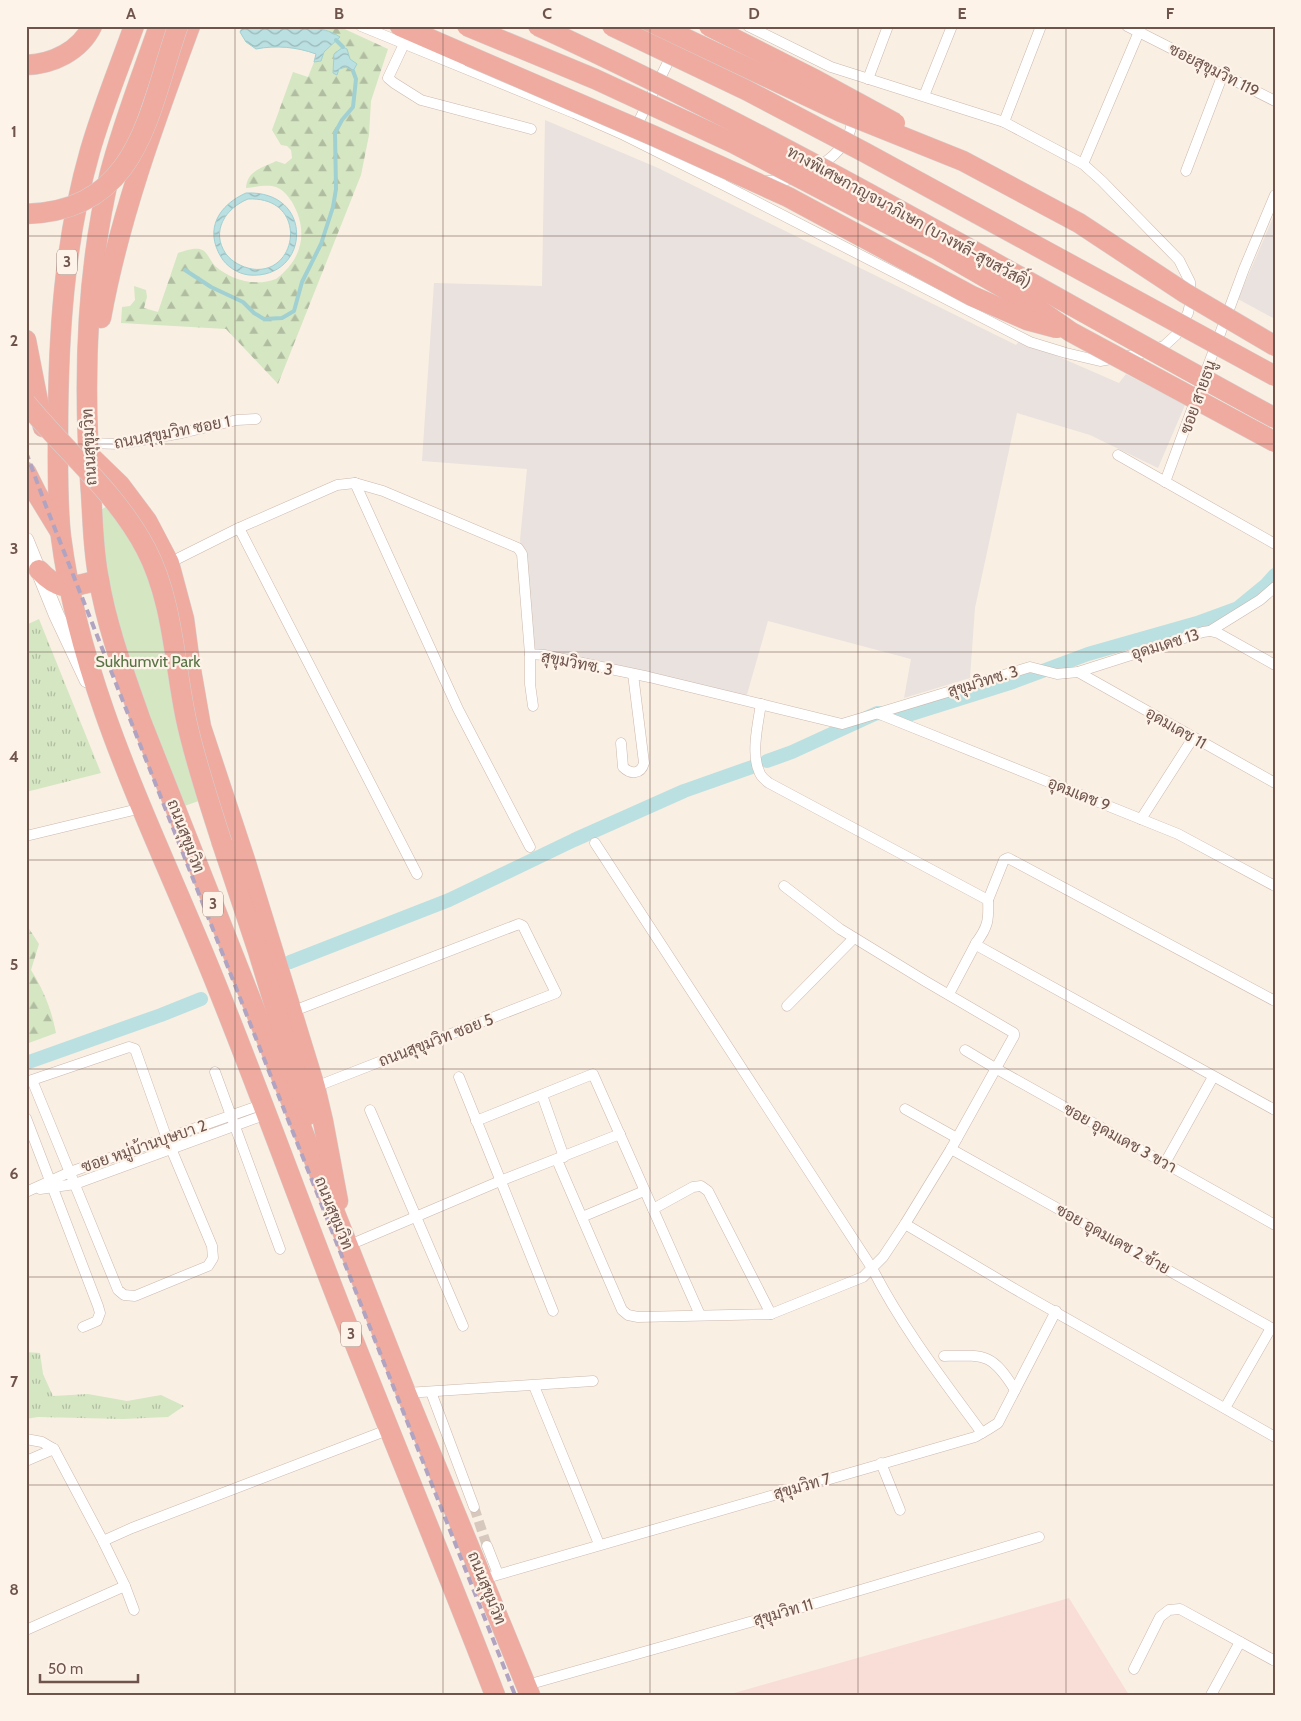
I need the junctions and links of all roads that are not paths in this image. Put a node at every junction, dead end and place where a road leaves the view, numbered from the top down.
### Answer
1 (92, 26) edge
2 (134, 26) edge
3 (159, 26) edge
4 (178, 26) edge
5 (190, 26) edge
6 (200, 26) edge
7 (361, 26) edge
8 (468, 26) edge
9 (538, 26) edge
10 (612, 26) edge
11 (641, 26) edge
12 (659, 26) edge
13 (709, 26) edge
14 (748, 26) edge
15 (888, 26) edge
16 (952, 26) edge
17 (1041, 26) edge
18 (1126, 26) edge
19 (1140, 29) edge
20 (681, 34) edge
21 (402, 35) edge
22 (26, 65) edge
23 (831, 67) junction
24 (1223, 74) junction
25 (868, 79) junction
26 (167, 89) junction
27 (924, 96) junction
28 (1275, 101) edge
29 (1004, 122) junction
30 (531, 129) dead end
31 (624, 135) junction
32 (963, 161) junction
33 (1083, 164) junction
34 (1186, 171) dead end
35 (716, 181) junction
36 (1275, 195) edge
37 (26, 214) edge
38 (1071, 332) junction
39 (1275, 346) edge
40 (27, 350) edge
41 (1275, 376) edge
42 (26, 403) edge
43 (87, 414) junction
44 (1275, 418) edge
45 (256, 419) dead end
46 (1275, 442) edge
47 (88, 449) junction
48 (1118, 455) dead end
49 (26, 472) edge
50 (1165, 482) junction
51 (355, 483) junction
52 (59, 508) junction
53 (239, 528) junction
54 (60, 532) junction
55 (26, 540) edge
56 (1275, 544) edge
57 (170, 563) junction
58 (39, 570) junction
59 (98, 580) junction
60 (70, 587) junction
61 (1275, 587) edge
62 (1210, 631) junction
63 (530, 654) junction
64 (1275, 665) edge
65 (1078, 672) junction
66 (633, 674) junction
67 (1056, 674) joint
68 (760, 704) junction
69 (533, 706) dead end
70 (881, 715) junction
71 (109, 723) junction
72 (1193, 738) junction
73 (621, 743) dead end
74 (1275, 783) edge
75 (142, 808) junction
76 (1141, 819) junction
77 (26, 836) edge
78 (595, 843) dead end
79 (530, 847) dead end
80 (417, 874) dead end
81 (784, 886) dead end
82 (1275, 886) edge
83 (988, 900) junction
84 (854, 938) junction
85 (976, 943) junction
86 (949, 994) junction
87 (1275, 1001) edge
88 (787, 1006) dead end
89 (291, 1012) junction
90 (965, 1050) dead end
91 (995, 1068) junction
92 (215, 1072) dead end
93 (459, 1077) dead end
94 (1213, 1077) junction
95 (29, 1081) edge
96 (315, 1087) junction
97 (542, 1095) junction
98 (265, 1109) junction
99 (905, 1109) dead end
100 (370, 1110) dead end
101 (1275, 1110) edge
102 (26, 1118) edge
103 (233, 1121) junction
104 (476, 1121) junction
105 (620, 1134) junction
106 (167, 1138) junction
107 (957, 1138) junction
108 (172, 1149) junction
109 (951, 1149) junction
110 (561, 1158) junction
111 (1165, 1163) junction
112 (70, 1172) junction
113 (500, 1181) junction
114 (52, 1184) junction
115 (76, 1184) junction
116 (644, 1191) junction
117 (27, 1192) edge
118 (653, 1209) junction
119 (582, 1216) junction
120 (416, 1217) junction
121 (905, 1224) junction
122 (1275, 1225) edge
123 (344, 1238) junction
124 (280, 1248) dead end
125 (872, 1268) junction
126 (366, 1293) junction
127 (340, 1305) junction
128 (553, 1311) dead end
129 (1056, 1311) junction
130 (771, 1314) junction
131 (700, 1315) junction
132 (463, 1326) dead end
133 (83, 1327) dead end
134 (1273, 1329) edge
135 (944, 1356) dead end
136 (593, 1381) dead end
137 (534, 1386) junction
138 (1015, 1390) junction
139 (431, 1392) junction
140 (406, 1393) junction
141 (1225, 1408) junction
142 (390, 1429) junction
143 (982, 1433) junction
144 (1275, 1437) edge
145 (26, 1439) edge
146 (54, 1449) junction
147 (26, 1461) edge
148 (881, 1463) junction
149 (474, 1507) tunnel mouth
150 (900, 1510) dead end
151 (1039, 1537) dead end
152 (103, 1541) junction
153 (600, 1544) junction
154 (487, 1546) tunnel mouth
155 (490, 1577) junction
156 (125, 1586) junction
157 (134, 1610) dead end
158 (26, 1630) edge
159 (1240, 1642) junction
160 (1275, 1661) edge
161 (1134, 1669) dead end
162 (529, 1690) edge
163 (494, 1695) edge
164 (1211, 1695) edge

1 - 22 highway
2 - 52 highway, ถนนสุขุมวิท / 3
3 - 43 highway, ถนนสุขุมวิท / 3
4 - 37 highway, bridge
5 - 26 highway
6 - 26 highway
7 - 21 street
8 - 38 highway, bridge
9 - 44 highway, ทางพิเศษกาญจนาภิเษก (บางพลี-สุขสวัสดิ์), bridge
10 - 41 highway, ทางพิเศษกาญจนาภิเษก (บางพลี-สุขสวัสดิ์), bridge
11 - 20 highway
12 - 32 highway, bridge
13 - 32 highway, bridge
14 - 23 street
15 - 25 street
16 - 27 street
17 - 29 street
18 - 19 street, ซอยสุขุมวิท 119
19 - 24 street, ซอยสุขุมวิท 119
19 - 33 street
20 - 31 street
21 - 30 street
21 - 31 street
21 - 38 highway, bridge
23 - 25 street
23 - 35 street
24 - 28 street, ซอยสุขุมวิท 119
24 - 34 street
25 - 27 street
26 - 43 highway
27 - 29 street
29 - 33 street
31 - 35 street
32 - 39 highway, bridge
33 - 35 street
36 - 50 street, ซอย สายธนู
38 - 46 highway, bridge
40 - 52 highway
42 - 123 highway, bridge
43 - 47 highway, ถนนสุขุมวิท / 3
45 - 47 street, ถนนสุขุมวิท ซอย 1
47 - 57 highway
47 - 59 highway, ถนนสุขุมวิท / 3
48 - 50 street
49 - 54 highway
50 - 56 street
51 - 53 street, สุขุมวิทซ. 3
51 - 63 street, สุขุมวิทซ. 3
51 - 79 street
52 - 54 highway, ถนนสุขุมวิท / 3
53 - 57 street, สุขุมวิทซ. 3
53 - 80 street
54 - 60 highway, ถนนสุขุมวิท / 3
55 - 58 main road
57 - 89 highway
58 - 60 highway
58 - 71 main road
59 - 60 highway
59 - 123 highway, ถนนสุขุมวิท / 3
60 - 71 highway, ถนนสุขุมวิท / 3
61 - 62 street
62 - 64 street, อุดมเดช 13
62 - 65 street, อุดมเดช 13
63 - 66 street, สุขุมวิทซ. 3
63 - 69 street
65 - 67 street, อุดมเดช 13
65 - 72 street, อุดมเดช 11
66 - 68 street, สุขุมวิทซ. 3
66 - 73 street
67 - 70 street, สุขุมวิทซ. 3
68 - 70 street, สุขุมวิทซ. 3
68 - 83 street
70 - 76 street, อุดมเดช 9
71 - 75 highway, ถนนสุขุมวิท / 3
72 - 74 street, อุดมเดช 11
72 - 76 street
75 - 77 street
75 - 98 highway, ถนนสุขุมวิท / 3
76 - 82 street, อุดมเดช 9
78 - 125 street
81 - 84 street
83 - 85 street
83 - 87 street
84 - 86 street
84 - 88 street
85 - 86 street
85 - 94 street
86 - 91 street
89 - 96 highway
89 - 96 street, ถนนสุขุมวิท ซอย 5
90 - 91 street, ซอย อุดมเดช 3 ขวา
91 - 107 street
91 - 111 street, ซอย อุดมเดช 3 ขวา
92 - 103 street
93 - 104 street
94 - 101 street
94 - 111 street
95 - 106 street
95 - 112 street
96 - 123 highway
97 - 104 street
97 - 105 street
97 - 110 street
98 - 103 street
98 - 127 highway, ถนนสุขุมวิท / 3
99 - 107 street
100 - 120 street
102 - 114 street
103 - 106 street, ซอย หมู่บ้านบุษบา 2
103 - 108 street
103 - 124 street
104 - 113 street
105 - 110 street
105 - 116 street
106 - 108 street
106 - 112 street, ซอย หมู่บ้านบุษบา 2
107 - 109 street
108 - 115 street
108 - 115 street
109 - 121 street
109 - 134 street, ซอย อุดมเดช 2 ซ้าย
110 - 113 street
110 - 119 street
111 - 122 street, ซอย อุดมเดช 3 ขวา
112 - 114 street, ซอย หมู่บ้านบุษบา 2
112 - 115 street
113 - 120 street
113 - 128 street
114 - 115 street
114 - 117 street, ซอย หมู่บ้านบุษบา 2
114 - 133 street
116 - 118 street
116 - 119 street
118 - 130 street
118 - 131 street
119 - 131 street
120 - 123 street
120 - 132 street
121 - 125 street
121 - 129 street
123 - 126 highway, ถนนสุขุมวิท / 3
125 - 130 street
125 - 143 street
126 - 127 highway
126 - 140 highway, ถนนสุขุมวิท / 3
127 - 142 highway, ถนนสุขุมวิท / 3
129 - 138 street, สุขุมวิท 7
129 - 141 street
130 - 131 street
134 - 141 street
135 - 138 street
136 - 137 street
137 - 139 street
137 - 153 street
138 - 143 street, สุขุมวิท 7
139 - 140 street
139 - 149 street
140 - 155 highway, ถนนสุขุมวิท / 3
141 - 144 street
142 - 152 street
142 - 163 highway, ถนนสุขุมวิท / 3
143 - 148 street, สุขุมวิท 7
145 - 146 street
146 - 147 street
146 - 152 street
148 - 150 street
148 - 153 street, สุขุมวิท 7
151 - 162 street, สุขุมวิท 11
152 - 156 street
153 - 155 street, สุขุมวิท 7
154 - 155 street
155 - 162 highway, ถนนสุขุมวิท / 3
156 - 157 street
156 - 158 street
159 - 160 street
159 - 161 street
159 - 164 street

